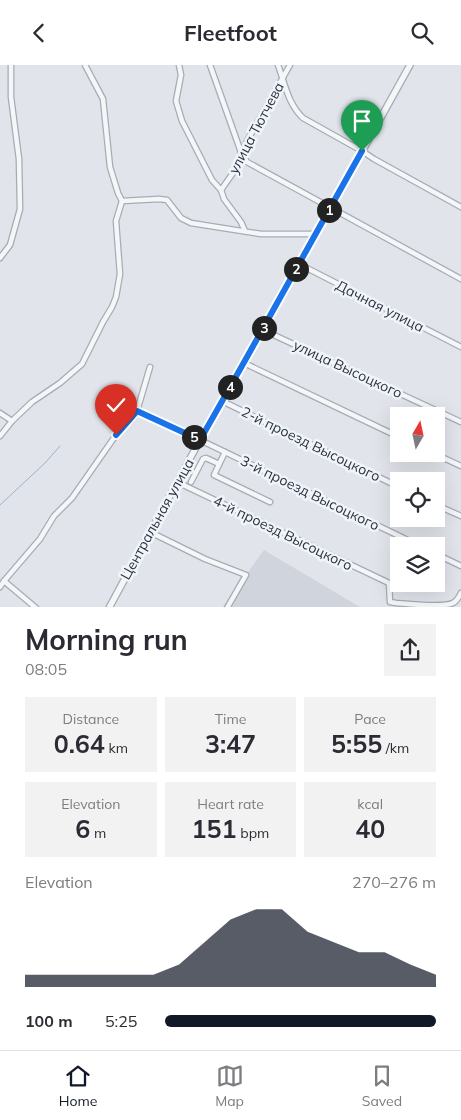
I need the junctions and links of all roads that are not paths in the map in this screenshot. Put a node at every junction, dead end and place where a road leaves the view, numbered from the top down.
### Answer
1 (12, 65) edge
2 (85, 65) edge
3 (179, 65) edge
4 (210, 65) edge
5 (278, 65) edge
6 (290, 65) edge
7 (410, 65) edge
8 (282, 77) junction
9 (362, 151) junction
10 (242, 155) junction
11 (221, 190) junction
12 (122, 201) junction
13 (331, 207) junction
14 (461, 207) edge
15 (245, 231) junction
16 (315, 234) junction
17 (0, 258) edge
18 (299, 264) junction
19 (461, 279) edge
20 (263, 330) junction
21 (461, 347) edge
22 (244, 363) junction
23 (150, 367) dead end
24 (222, 401) junction
25 (137, 411) junction
26 (0, 413) edge
27 (12, 421) junction
28 (461, 422) edge
29 (390, 433) edge
30 (0, 436) edge
31 (200, 440) junction
32 (224, 452) junction
33 (445, 459) edge
34 (219, 464) junction
35 (461, 466) edge
36 (177, 482) junction
37 (191, 482) dead end
38 (390, 483) edge
39 (270, 502) dead end
40 (445, 509) edge
41 (461, 516) edge
42 (150, 532) junction
43 (401, 537) edge
44 (445, 558) edge
45 (461, 566) edge
46 (4, 581) junction
47 (0, 587) edge
48 (461, 593) edge
49 (36, 607) edge
50 (109, 607) edge
51 (227, 607) edge

1 - 17 street
2 - 12 street
3 - 11 street
4 - 10 street
5 - 8 street
6 - 8 street, улица Тютчева
7 - 9 street, Центральная улица
8 - 9 street
8 - 10 street, улица Тютчева
9 - 13 street, Центральная улица
9 - 14 street
10 - 11 street, улица Тютчева
10 - 13 street
11 - 15 street
12 - 15 street
12 - 27 street
13 - 16 street, Центральная улица
13 - 19 street
15 - 16 street
16 - 18 street, Центральная улица
18 - 20 street, Центральная улица
18 - 21 street, Дачная улица
20 - 22 street, Центральная улица
20 - 28 street, улица Высоцкого
22 - 24 street, Центральная улица
22 - 29 street
23 - 25 street
24 - 31 street, Центральная улица
24 - 38 street, 2-й проезд Высоцкого
25 - 31 street, 3-й проезд Высоцкого
25 - 46 street
26 - 27 street
27 - 30 street
31 - 32 street, 3-й проезд Высоцкого
31 - 36 street, Центральная улица
32 - 34 street
32 - 43 street, 3-й проезд Высоцкого
33 - 35 street
34 - 37 street
34 - 39 street
36 - 42 street, Центральная улица
36 - 48 street, 4-й проезд Высоцкого
40 - 41 street
42 - 50 street, Центральная улица
42 - 51 street
44 - 45 street
46 - 47 street
46 - 49 street

